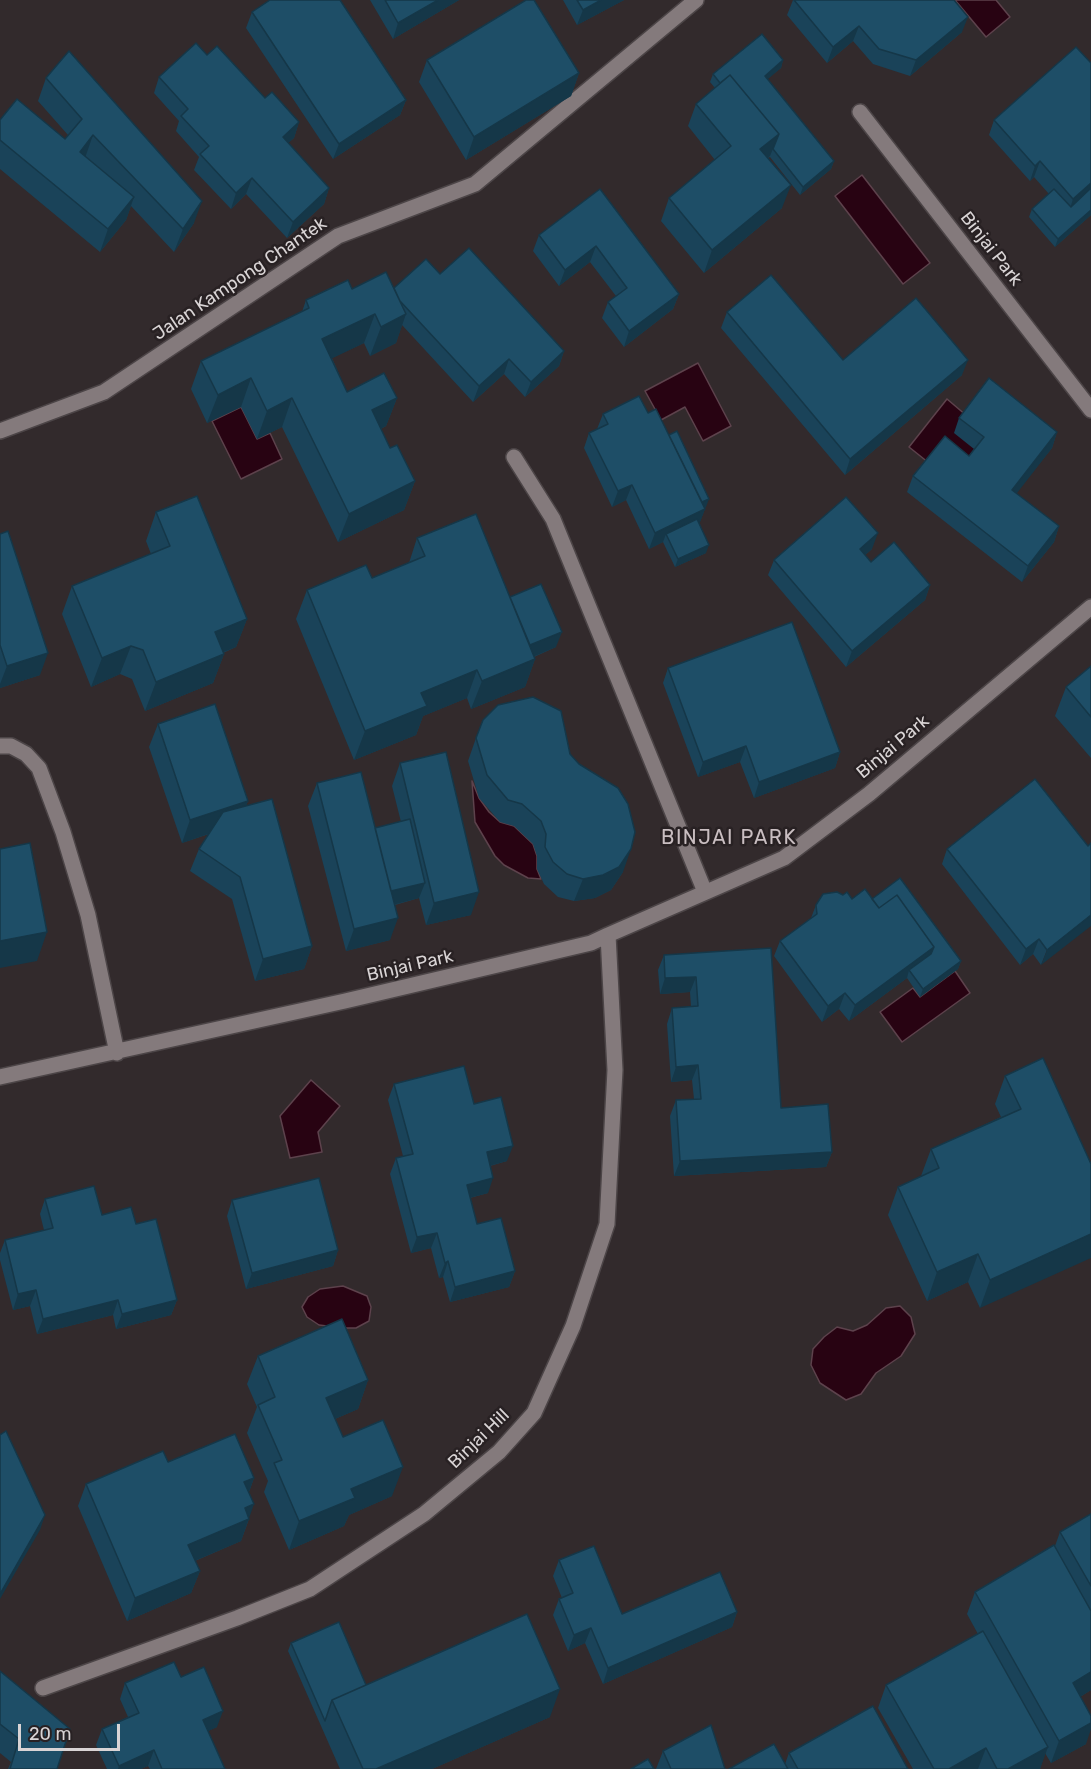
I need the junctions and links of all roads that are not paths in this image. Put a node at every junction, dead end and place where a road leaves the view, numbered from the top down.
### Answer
1 (696, 0) edge
2 (861, 112) dead end
3 (1091, 410) edge
4 (0, 430) edge
5 (514, 458) dead end
6 (1091, 607) edge
7 (0, 746) edge
8 (705, 892) junction
9 (608, 935) junction
10 (117, 1053) junction
11 (0, 1077) edge
12 (43, 1688) dead end

1 - 4 street, Jalan Kampong Chantek
2 - 3 street, Binjai Park
5 - 8 street
6 - 8 street, Binjai Park
7 - 10 street
8 - 9 street, Binjai Park
9 - 10 street, Binjai Park
9 - 12 street, Binjai Hill
10 - 11 street, Binjai Park

